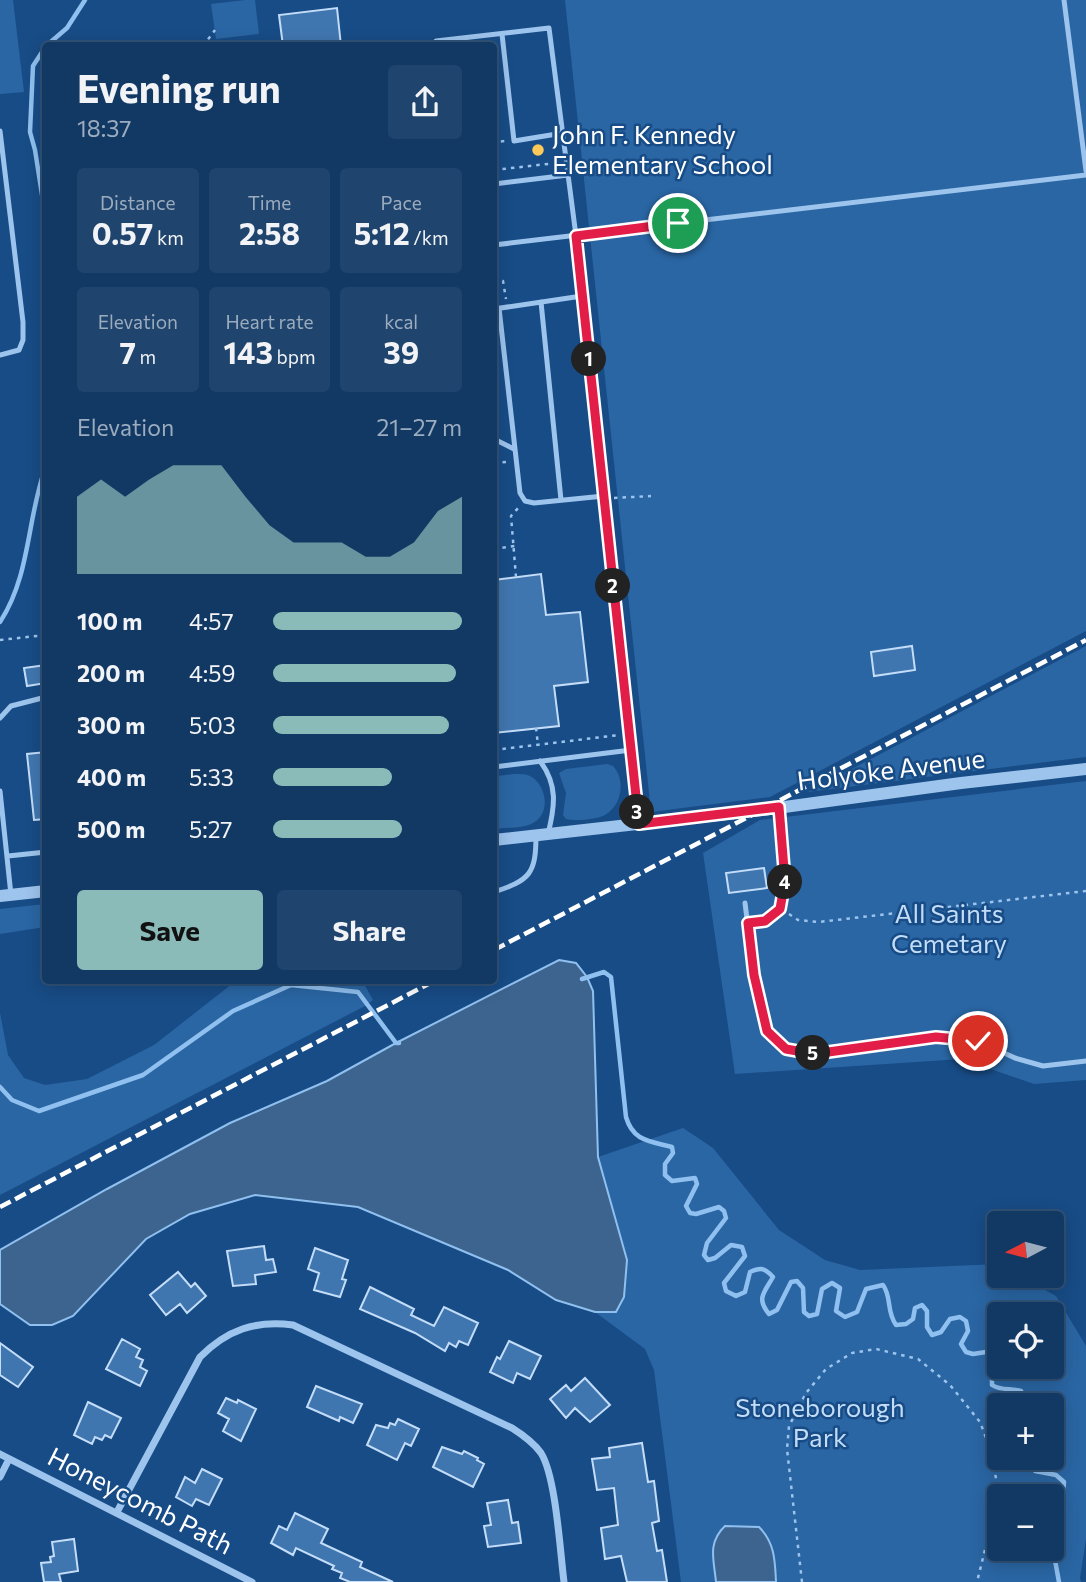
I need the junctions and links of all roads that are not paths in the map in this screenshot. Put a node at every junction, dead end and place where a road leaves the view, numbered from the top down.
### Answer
1 (1064, 0) edge
2 (502, 34) junction
3 (436, 41) dead end
4 (0, 131) edge
5 (562, 133) junction
6 (1086, 173) edge
7 (568, 175) junction
8 (497, 184) edge
9 (576, 236) junction
10 (497, 244) edge
11 (582, 296) junction
12 (541, 302) junction
13 (497, 309) edge
14 (497, 317) edge
15 (0, 355) edge
16 (497, 440) edge
17 (514, 449) junction
18 (604, 496) junction
19 (561, 500) junction
20 (42, 698) edge
21 (0, 718) edge
22 (631, 750) junction
23 (540, 761) junction
24 (497, 767) edge
25 (1086, 769) edge
26 (0, 791) edge
27 (779, 807) junction
28 (639, 824) junction
29 (542, 835) junction
30 (497, 840) edge
31 (42, 852) edge
32 (8, 856) junction
33 (42, 891) edge
34 (497, 891) edge
35 (5, 895) edge
36 (745, 903) dead end
37 (748, 923) junction
38 (1086, 1061) edge
39 (0, 1454) edge
40 (9, 1459) junction
41 (0, 1477) edge
42 (117, 1512) junction
43 (252, 1582) edge
44 (564, 1582) edge

1 - 6 lane
2 - 3 lane
2 - 5 lane
2 - 5 lane
4 - 15 lane
5 - 7 lane
6 - 9 lane
7 - 8 lane
7 - 9 lane
9 - 10 lane
9 - 11 lane
11 - 12 lane
11 - 18 lane
12 - 13 lane
12 - 19 lane
14 - 17 lane
16 - 17 lane
17 - 19 lane
18 - 19 lane
18 - 22 lane
20 - 21 lane
22 - 23 lane
22 - 28 lane
23 - 24 lane
23 - 29 lane
25 - 27 street, Holyoke Avenue
26 - 32 lane
27 - 28 street, Holyoke Avenue
27 - 37 lane
28 - 29 street, Holyoke Avenue
29 - 30 street, Holyoke Avenue
29 - 34 lane
31 - 32 lane
32 - 35 lane
33 - 35 street
36 - 37 lane
37 - 38 lane
39 - 40 street, Honeycomb Path
40 - 41 street
40 - 42 street, Honeycomb Path
42 - 43 street, Honeycomb Path
42 - 44 street

